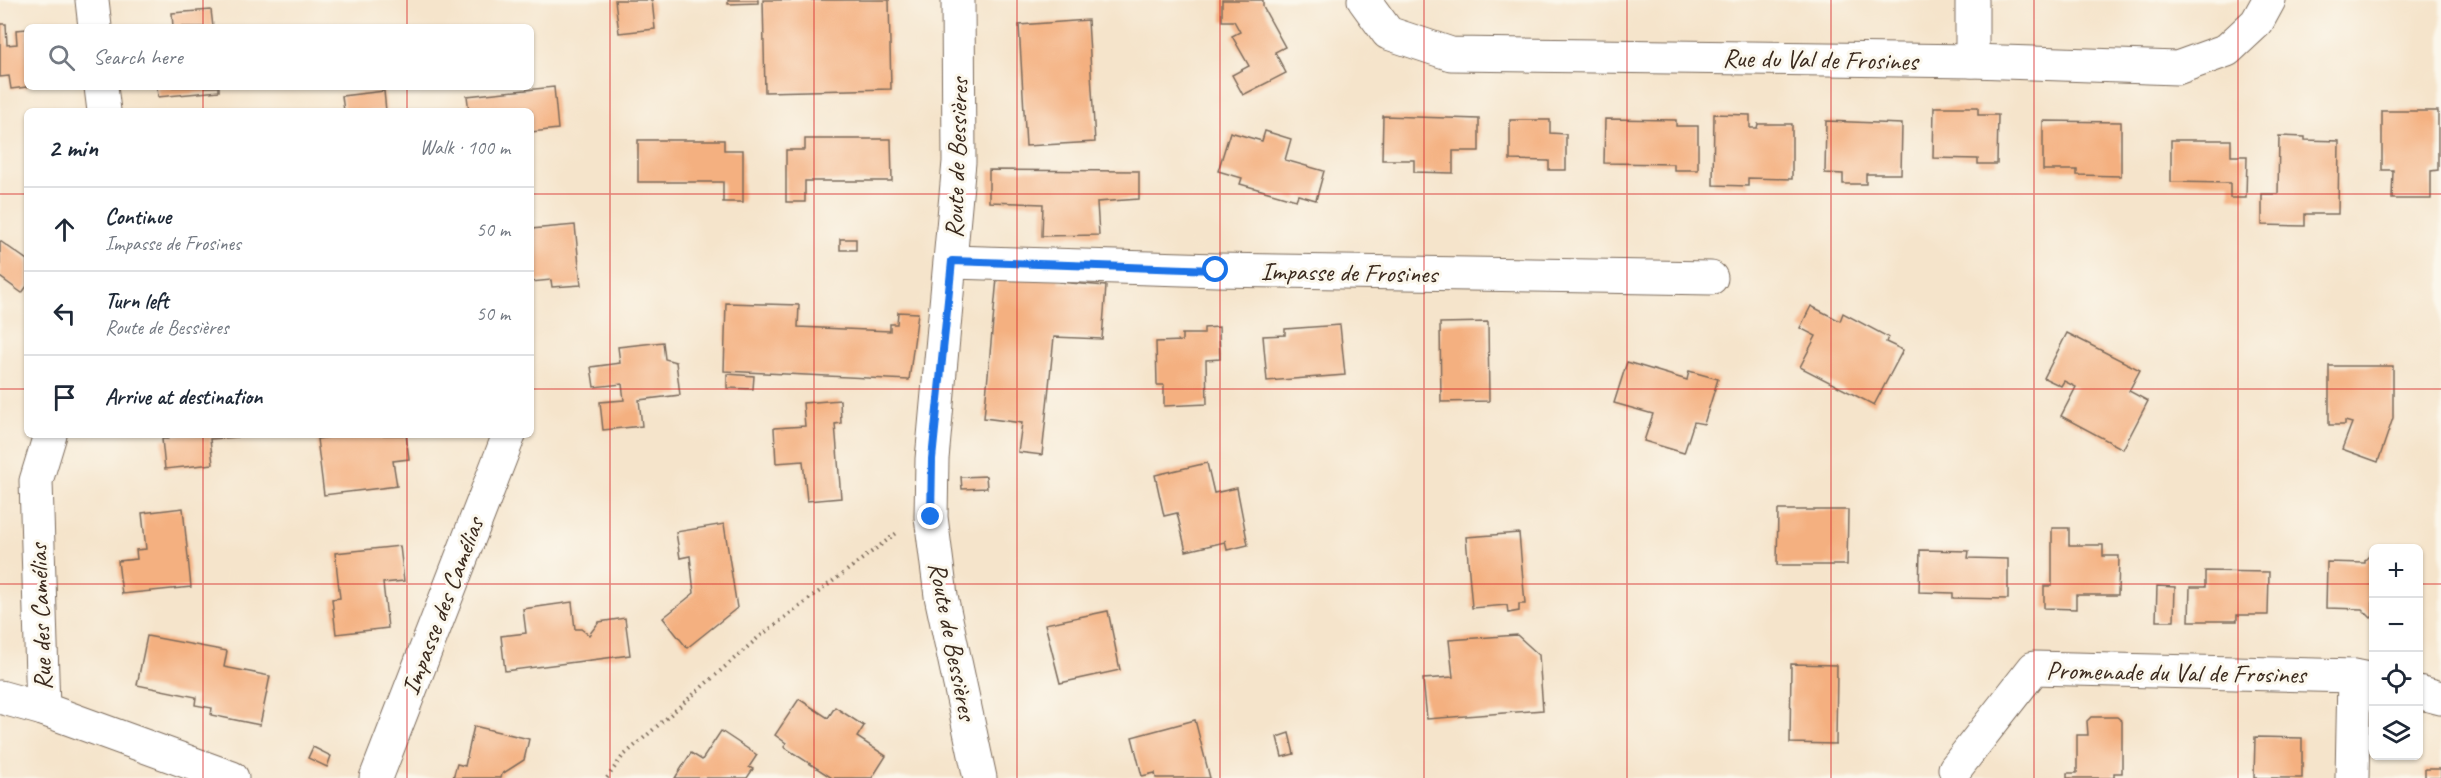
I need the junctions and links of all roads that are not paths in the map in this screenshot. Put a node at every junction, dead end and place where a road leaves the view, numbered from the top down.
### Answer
1 (92, 0) edge
2 (958, 0) edge
3 (1364, 0) edge
4 (1972, 0) edge
5 (2269, 0) edge
6 (95, 24) edge
7 (1972, 61) junction
8 (101, 90) edge
9 (104, 108) edge
10 (952, 261) junction
11 (1711, 278) dead end
12 (49, 438) edge
13 (508, 438) edge
14 (2364, 678) edge
15 (2423, 693) edge
16 (0, 697) edge
17 (2441, 698) edge
18 (43, 709) junction
19 (1955, 769) dead end
20 (232, 778) edge
21 (376, 778) edge
22 (980, 778) edge
23 (2352, 778) edge

1 - 6 street
2 - 10 street, Route de Bessières
3 - 7 street, Rue du Val de Frosines
4 - 7 street
5 - 7 street, Rue du Val de Frosines
8 - 9 street
10 - 11 street, Impasse de Frosines
10 - 22 street, Route de Bessières
12 - 18 street, Rue des Camélias
13 - 21 street, Impasse des Camélias
14 - 19 street, Promenade du Val de Frosines
14 - 23 street
15 - 17 street
16 - 18 street
18 - 20 street, Rue des Camélias

